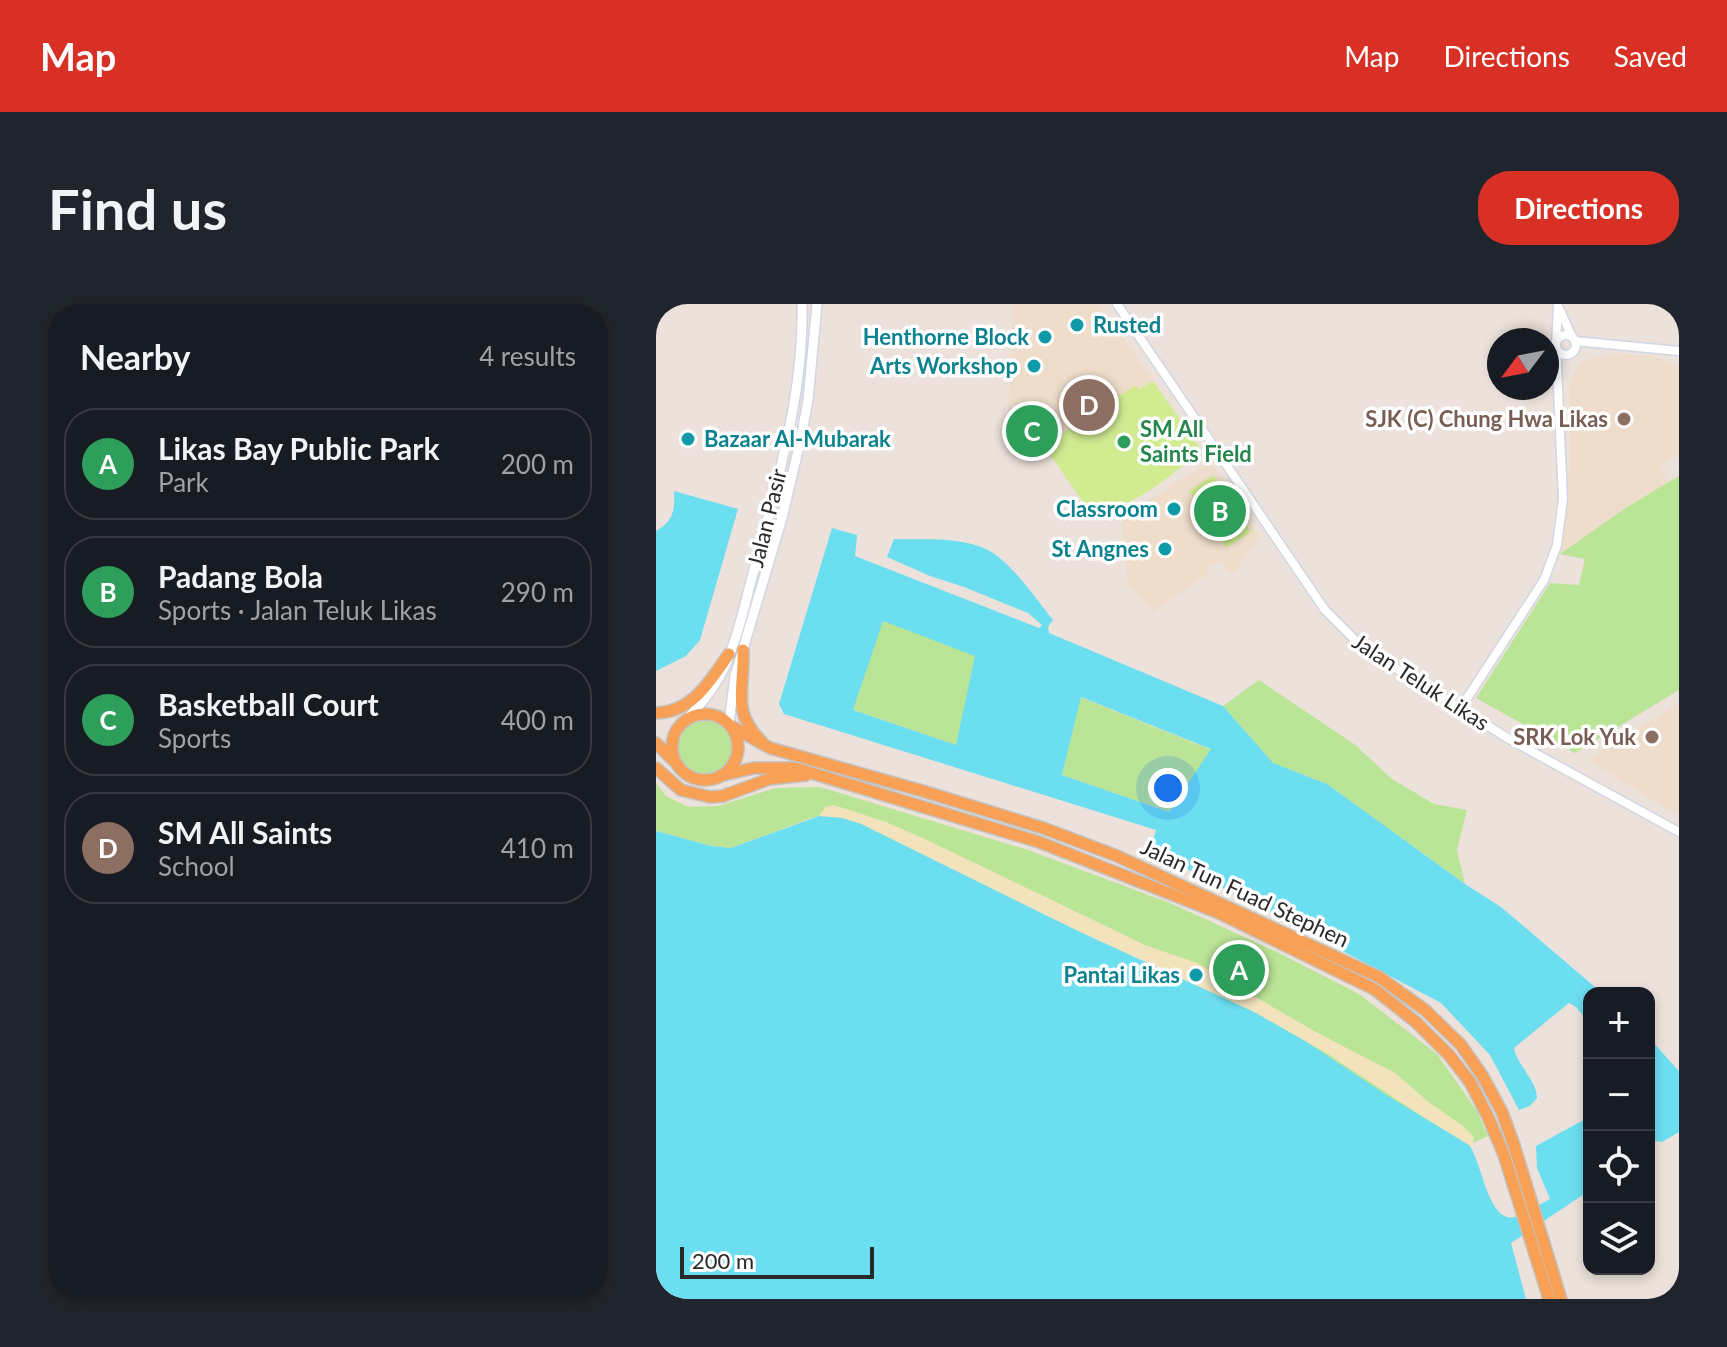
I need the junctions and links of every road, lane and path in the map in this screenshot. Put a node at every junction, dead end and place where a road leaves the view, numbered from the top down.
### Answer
1 (802, 304) edge
2 (817, 304) edge
3 (1117, 304) edge
4 (1558, 305) edge
5 (1557, 328) edge
6 (1559, 339) edge
7 (1573, 339) junction
8 (1602, 344) junction
9 (1559, 349) edge
10 (1679, 351) edge
11 (1573, 352) junction
12 (1559, 376) edge
13 (1559, 400) edge
14 (743, 650) junction
15 (729, 654) junction
16 (1460, 709) junction
17 (656, 716) edge
18 (687, 718) junction
19 (731, 725) junction
20 (656, 743) edge
21 (768, 748) junction
22 (676, 763) junction
23 (656, 768) edge
24 (723, 775) junction
25 (818, 776) junction
26 (1679, 832) edge
27 (1525, 1203) junction
28 (1534, 1232) junction
29 (1549, 1299) edge
30 (1561, 1299) edge

1 - 15 main road, Jalan Pasir
2 - 14 main road, Jalan Pasir
3 - 16 street, Jalan Teluk Likas
4 - 5 street
4 - 7 street
6 - 7 street
7 - 8 street
7 - 11 street
8 - 10 street
8 - 11 street
9 - 11 street
11 - 12 street
13 - 16 street
14 - 19 main road, Jalan Pasir
14 - 21 highway
15 - 17 highway
15 - 18 main road, Jalan Pasir
16 - 26 street, Jalan Teluk Likas
17 - 18 highway
18 - 19 highway
18 - 22 highway
19 - 21 highway, Jalan Tun Fuad Stephen
19 - 24 highway
20 - 22 highway
21 - 27 highway, Jalan Tun Fuad Stephen
22 - 24 highway
23 - 25 highway
24 - 25 highway, Jalan Tun Fuad Stephen
25 - 27 highway, Jalan Tun Fuad Stephen
27 - 28 highway, Jalan Tun Fuad Stephen
28 - 29 highway, Jalan Tun Fuad Stephen
28 - 30 highway, Jalan Tun Fuad Stephen

